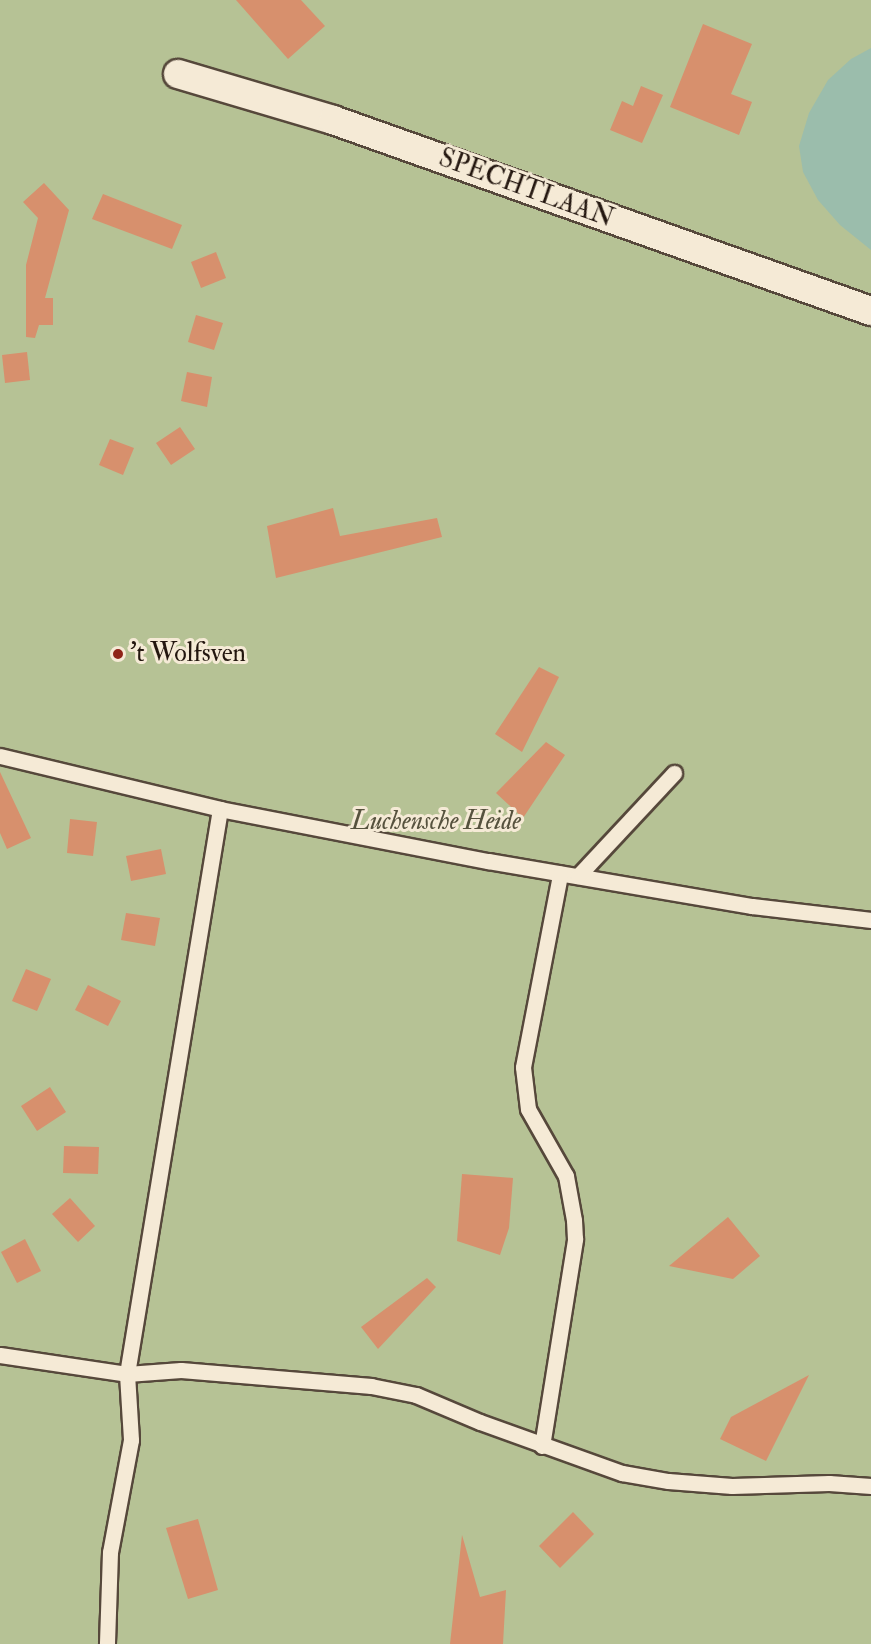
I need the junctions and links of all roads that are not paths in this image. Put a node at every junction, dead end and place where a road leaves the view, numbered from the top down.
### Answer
1 (178, 74) dead end
2 (871, 311) edge
3 (0, 756) edge
4 (674, 773) dead end
5 (220, 809) junction
6 (560, 874) junction
7 (578, 876) junction
8 (871, 920) edge
9 (0, 1355) edge
10 (127, 1374) junction
11 (542, 1446) junction
12 (871, 1486) edge
13 (107, 1644) edge

1 - 2 street, SPECHTLAAN
3 - 5 lane
4 - 7 lane
5 - 6 lane
5 - 10 lane
6 - 7 lane
6 - 11 lane
7 - 8 lane
9 - 10 lane
10 - 11 lane
10 - 13 lane
11 - 12 lane

